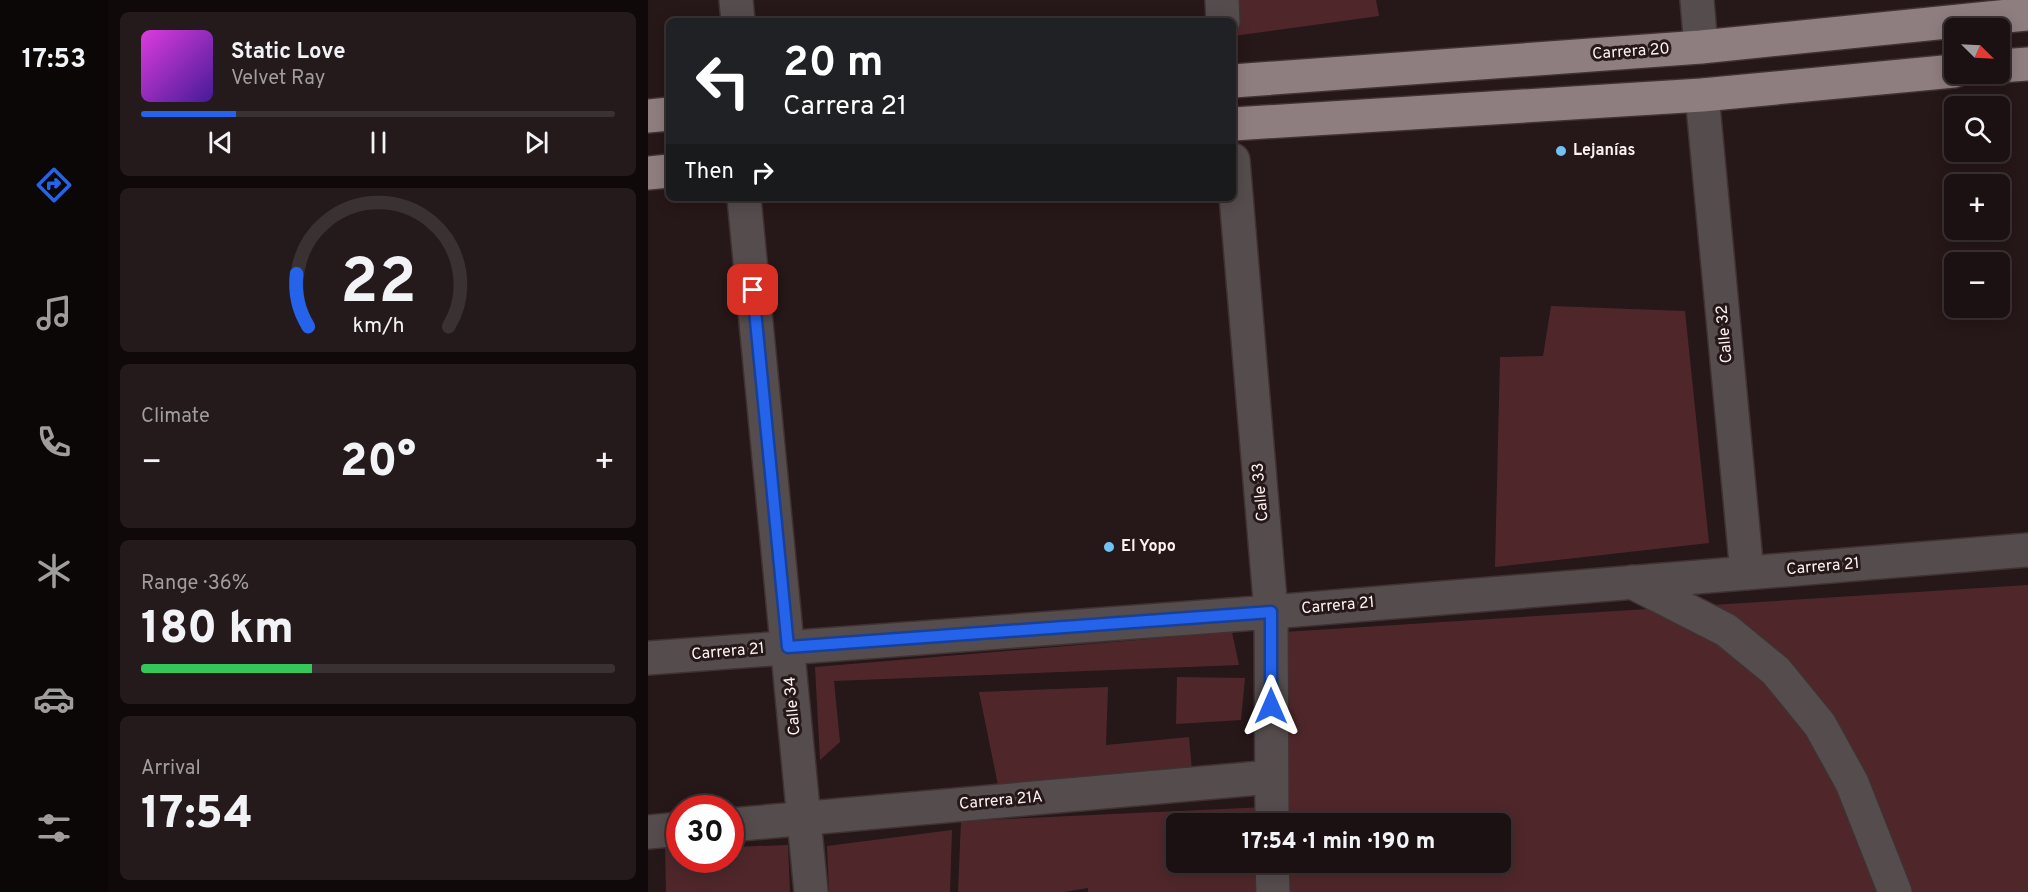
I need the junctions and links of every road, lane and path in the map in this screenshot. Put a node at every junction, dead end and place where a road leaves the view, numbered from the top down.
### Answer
1 (736, 0) edge
2 (1222, 0) edge
3 (1697, 0) edge
4 (2028, 14) edge
5 (738, 18) edge
6 (1223, 18) edge
7 (1701, 47) junction
8 (2028, 64) edge
9 (2010, 65) edge
10 (1944, 72) edge
11 (1236, 81) edge
12 (1702, 95) junction
13 (666, 114) edge
14 (648, 116) edge
15 (1236, 124) edge
16 (666, 171) edge
17 (648, 173) edge
18 (1236, 196) edge
19 (744, 201) edge
20 (2028, 550) edge
21 (1748, 573) junction
22 (1632, 582) junction
23 (1271, 612) junction
24 (788, 647) junction
25 (648, 658) edge
26 (1271, 777) junction
27 (1272, 813) edge
28 (804, 818) junction
29 (744, 824) edge
30 (666, 831) edge
31 (648, 832) edge
32 (1272, 873) edge
33 (811, 892) edge
34 (1273, 892) edge
35 (1895, 892) edge

1 - 5 street
2 - 6 street
3 - 7 street
4 - 7 main road, Carrera 20
7 - 11 main road, Carrera 20
8 - 9 main road
10 - 12 main road
12 - 15 main road
12 - 21 street, Calle 32
13 - 14 main road
16 - 17 main road
18 - 23 street, Calle 33
19 - 24 street, Calle 34
20 - 21 street, Carrera 21
21 - 22 street, Carrera 21
22 - 23 street, Carrera 21
22 - 35 street
23 - 24 street, Carrera 21
23 - 26 street, Calle 33
24 - 25 street, Carrera 21
24 - 28 street, Calle 34
26 - 27 street, Calle 33
26 - 28 street, Carrera 21A
28 - 29 street, Carrera 21A
28 - 33 street, Calle 34
30 - 31 street
32 - 34 street

